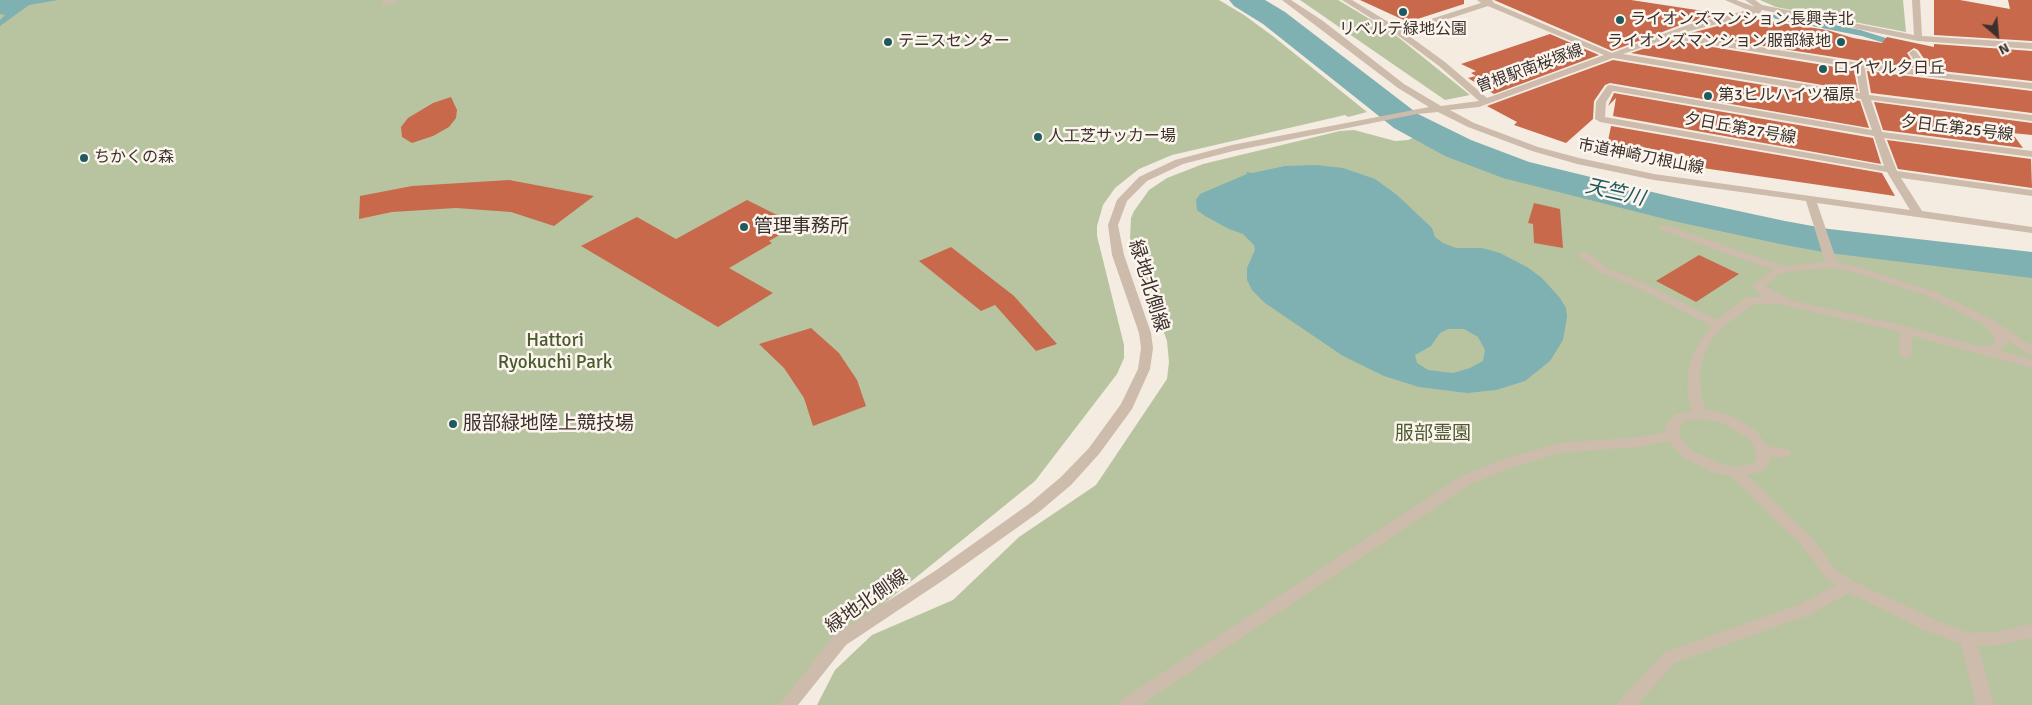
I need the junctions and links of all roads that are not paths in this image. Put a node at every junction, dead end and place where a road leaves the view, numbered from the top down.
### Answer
1 (396, 0) edge
2 (1286, 0) edge
3 (1346, 0) edge
4 (1729, 0) edge
5 (1748, 0) edge
6 (1916, 0) edge
7 (1488, 1) edge
8 (385, 3) dead end
9 (1758, 9) junction
10 (1399, 32) junction
11 (1668, 35) junction
12 (1918, 38) junction
13 (2032, 46) edge
14 (1913, 53) dead end
15 (1610, 55) junction
16 (1860, 66) junction
17 (1928, 74) junction
18 (2032, 86) edge
19 (1865, 97) junction
20 (1485, 101) junction
21 (1601, 102) joint
22 (1438, 109) junction
23 (2032, 118) edge
24 (1878, 134) junction
25 (2032, 154) edge
26 (1893, 172) junction
27 (2032, 193) edge
28 (1811, 200) junction
29 (1918, 214) junction
30 (1665, 228) dead end
31 (2032, 230) edge
32 (1583, 254) dead end
33 (1831, 260) junction
34 (1784, 270) junction
35 (1758, 286) junction
36 (1744, 303) junction
37 (1786, 303) junction
38 (1986, 321) junction
39 (1718, 325) junction
40 (1906, 330) junction
41 (1978, 350) junction
42 (2032, 352) edge
43 (1905, 355) dead end
44 (2032, 364) edge
45 (1700, 414) junction
46 (1673, 436) junction
47 (1763, 450) junction
48 (1784, 453) dead end
49 (1735, 472) junction
50 (1849, 586) junction
51 (2032, 631) edge
52 (1968, 640) junction
53 (788, 705) edge
54 (1127, 705) edge
55 (1626, 705) edge
56 (1985, 705) edge

1 - 8 street
2 - 22 street, 市道神崎刀根山線
3 - 10 street
4 - 9 street
5 - 9 street
6 - 12 street
7 - 10 street
7 - 15 street
9 - 11 street, 曽根駅南桜塚線
9 - 12 street
10 - 20 street
11 - 15 street, 曽根駅南桜塚線
11 - 16 street
12 - 13 street
14 - 17 street
15 - 19 street
15 - 20 street, 曽根駅南桜塚線
16 - 17 street
16 - 19 street
17 - 18 street
19 - 23 street
19 - 24 street
20 - 22 street, 曽根駅南桜塚線
21 - 24 street, 夕日丘第25号線
21 - 26 street, 夕日丘第27号線
22 - 28 street, 市道神崎刀根山線
22 - 53 street, 緑地北側線
24 - 25 street, 夕日丘第25号線
24 - 26 street
26 - 27 street
26 - 29 street
28 - 29 street, 市道神崎刀根山線
28 - 33 street
29 - 31 street, 市道神崎刀根山線
30 - 34 street
32 - 39 street
33 - 34 street
33 - 38 street
34 - 35 street
35 - 36 street
35 - 37 street
36 - 37 street
36 - 39 street
37 - 40 street
38 - 41 street
38 - 42 street
39 - 45 street
40 - 41 street
40 - 43 street
41 - 44 street
45 - 46 street
45 - 47 street
46 - 49 street
46 - 54 street
47 - 48 street
47 - 49 street
49 - 50 street
50 - 52 street
50 - 55 street
51 - 52 street
52 - 56 street

